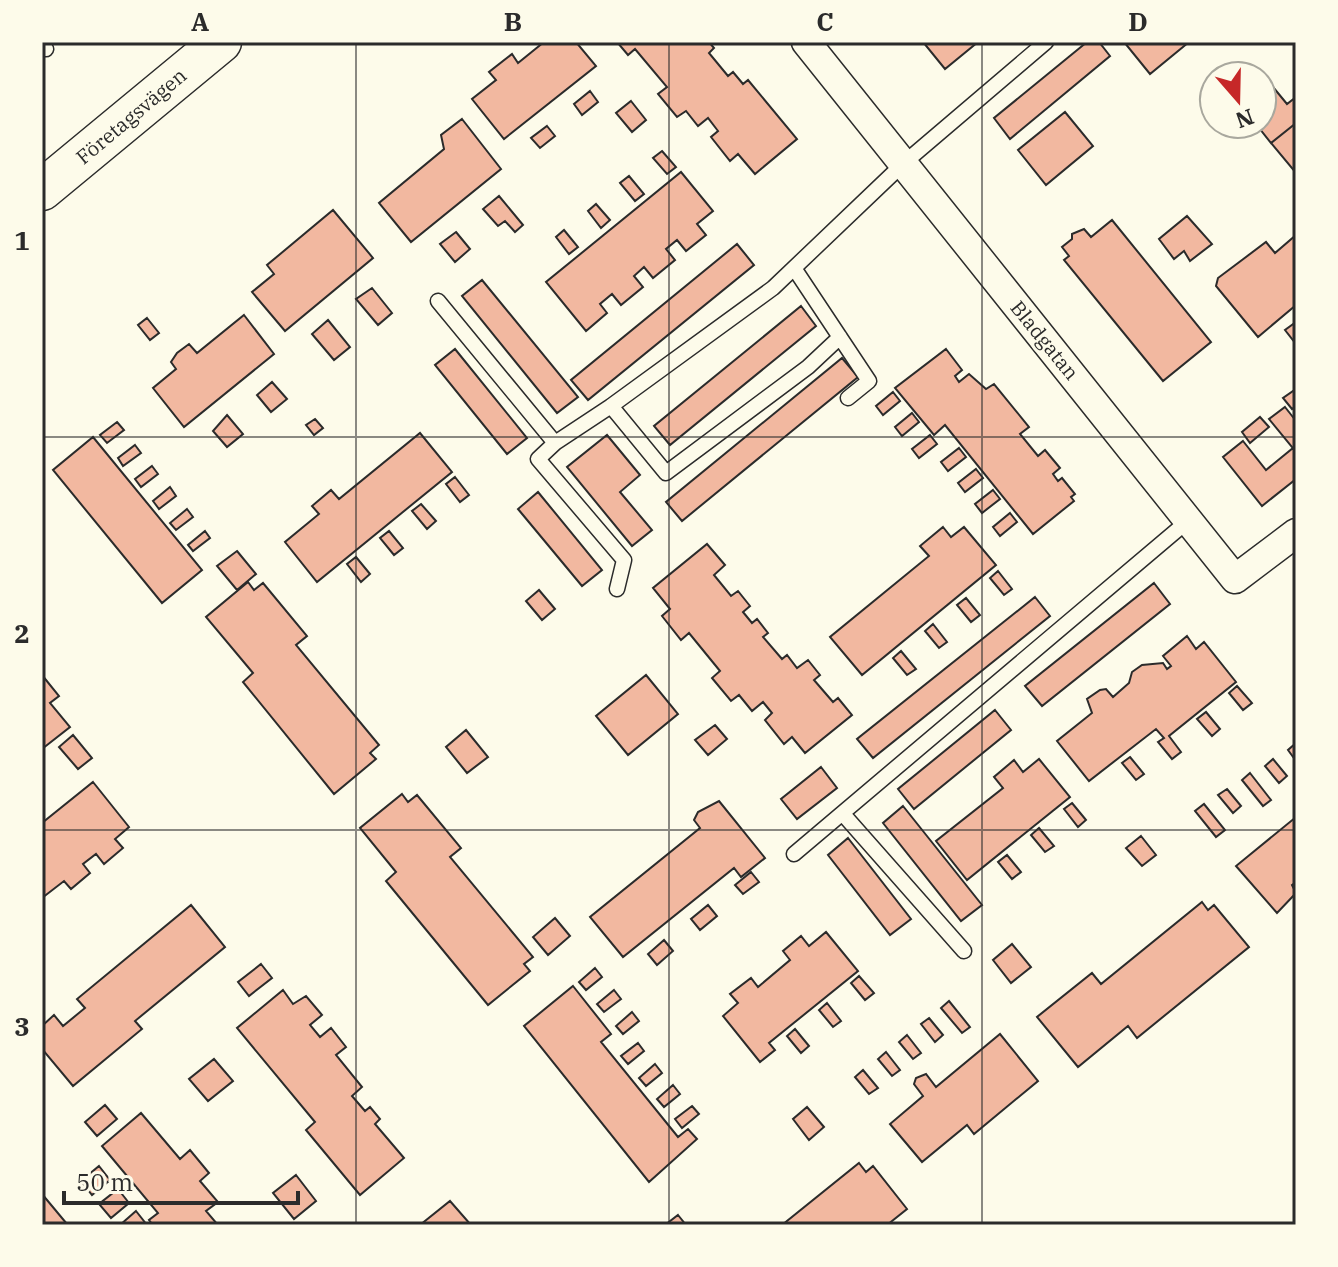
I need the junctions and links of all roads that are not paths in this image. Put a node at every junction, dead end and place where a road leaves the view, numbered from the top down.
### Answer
1 (221, 42) edge
2 (806, 42) edge
3 (1046, 42) edge
4 (904, 163) junction
5 (42, 190) edge
6 (794, 268) junction
7 (438, 301) dead end
8 (840, 337) junction
9 (848, 398) dead end
10 (611, 406) junction
11 (555, 443) junction
12 (1189, 520) junction
13 (1296, 533) edge
14 (617, 589) dead end
15 (843, 814) junction
16 (794, 854) dead end
17 (964, 951) dead end

1 - 5 street, Företagsvägen
2 - 4 street, Bladgatan
3 - 4 lane
4 - 6 lane
4 - 12 street, Bladgatan
6 - 8 lane
6 - 10 lane
7 - 11 lane
8 - 9 lane
8 - 10 lane
10 - 11 lane
11 - 14 lane
12 - 13 street, Bladgatan
12 - 15 lane
15 - 16 lane
15 - 17 lane

